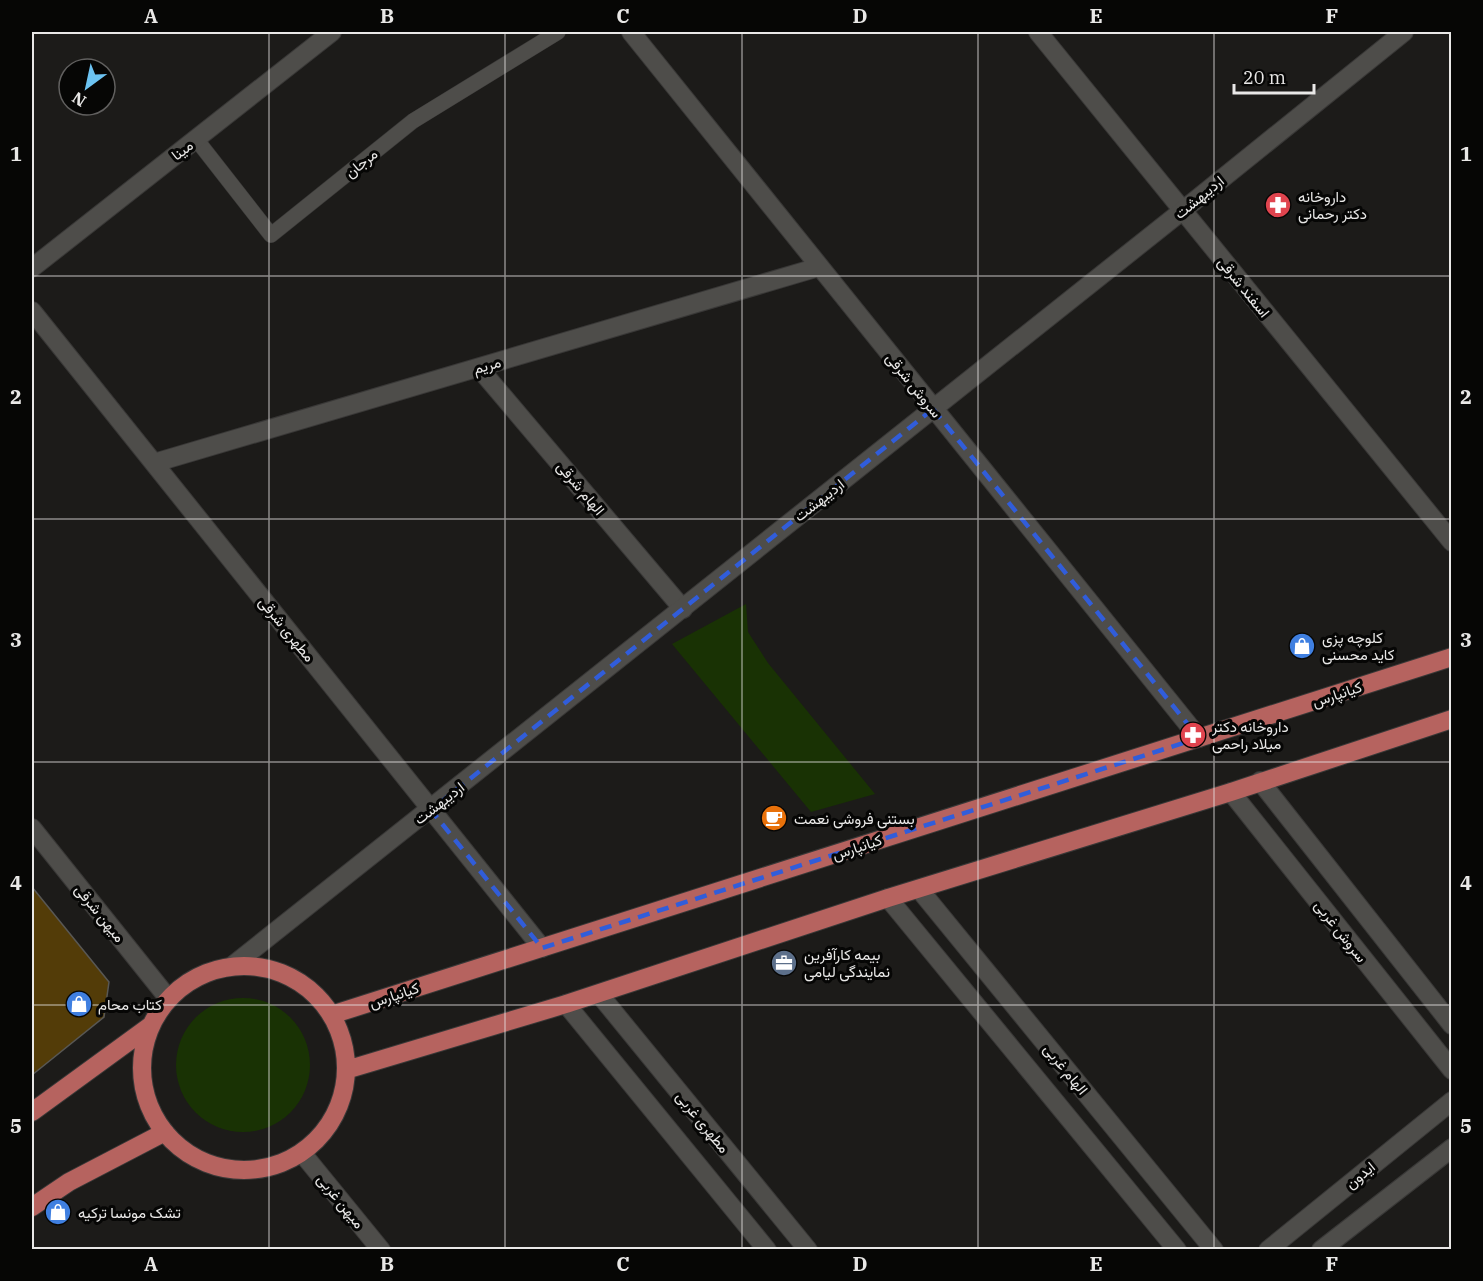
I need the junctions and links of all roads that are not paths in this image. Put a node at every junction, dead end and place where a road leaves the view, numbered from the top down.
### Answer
1 (332, 32) edge
2 (558, 32) edge
3 (631, 32) edge
4 (1038, 32) edge
5 (1404, 32) edge
6 (196, 139) junction
7 (1182, 211) junction
8 (819, 267) junction
9 (32, 268) edge
10 (32, 311) edge
11 (479, 368) junction
12 (933, 409) junction
13 (154, 463) junction
14 (1452, 542) edge
15 (683, 609) junction
16 (1452, 657) edge
17 (1452, 719) edge
18 (1199, 738) junction
19 (1260, 781) junction
20 (1231, 792) junction
21 (431, 810) junction
22 (32, 828) edge
23 (919, 889) junction
24 (888, 898) junction
25 (542, 948) junction
26 (232, 966) junction
27 (599, 994) junction
28 (168, 998) junction
29 (566, 1004) junction
30 (331, 1015) junction
31 (1452, 1025) edge
32 (150, 1026) junction
33 (346, 1070) junction
34 (1452, 1070) edge
35 (1452, 1101) edge
36 (32, 1112) edge
37 (165, 1132) junction
38 (1452, 1148) edge
39 (302, 1153) junction
40 (32, 1207) edge
41 (381, 1250) edge
42 (767, 1250) edge
43 (808, 1250) edge
44 (1177, 1250) edge
45 (1214, 1250) edge
46 (1268, 1250) edge
47 (1321, 1250) edge

1 - 6 street, مینا
2 - 6 lane, مرجان
3 - 8 street, سروش شرقی
4 - 7 street, اسفند شرقی
5 - 7 street, اردیبهشت
6 - 9 street, مینا
7 - 12 street, اردیبهشت
7 - 14 street, اسفند شرقی
8 - 11 street, مریم
8 - 12 street, سروش شرقی
10 - 13 street, مطهری شرقی
11 - 13 street, مریم
11 - 15 street, الهام شرقی
12 - 15 street, اردیبهشت
12 - 18 street, سروش شرقی
13 - 21 street, مطهری شرقی
15 - 21 street, اردیبهشت
16 - 18 main road, کیانپارس
17 - 19 main road
18 - 25 main road, کیانپارس
19 - 20 main road
19 - 31 street, سروش غربی
20 - 23 main road
20 - 34 street, سروش غربی
21 - 25 street, مطهری شرقی
21 - 26 street, اردیبهشت
22 - 28 street, میهن شرقی
23 - 24 main road
23 - 45 street, الهام غربی
24 - 27 main road
24 - 44 street, الهام غربی
25 - 30 main road, کیانپارس
26 - 28 main road
26 - 30 main road
27 - 29 main road
27 - 43 street, مطهری غربی
28 - 32 main road
29 - 33 main road
29 - 42 street, مطهری غربی
30 - 33 main road
32 - 36 main road
32 - 37 main road
33 - 39 main road
35 - 46 street, ایدون
37 - 39 main road
37 - 40 main road
38 - 47 street
39 - 41 street, میهن غربی

